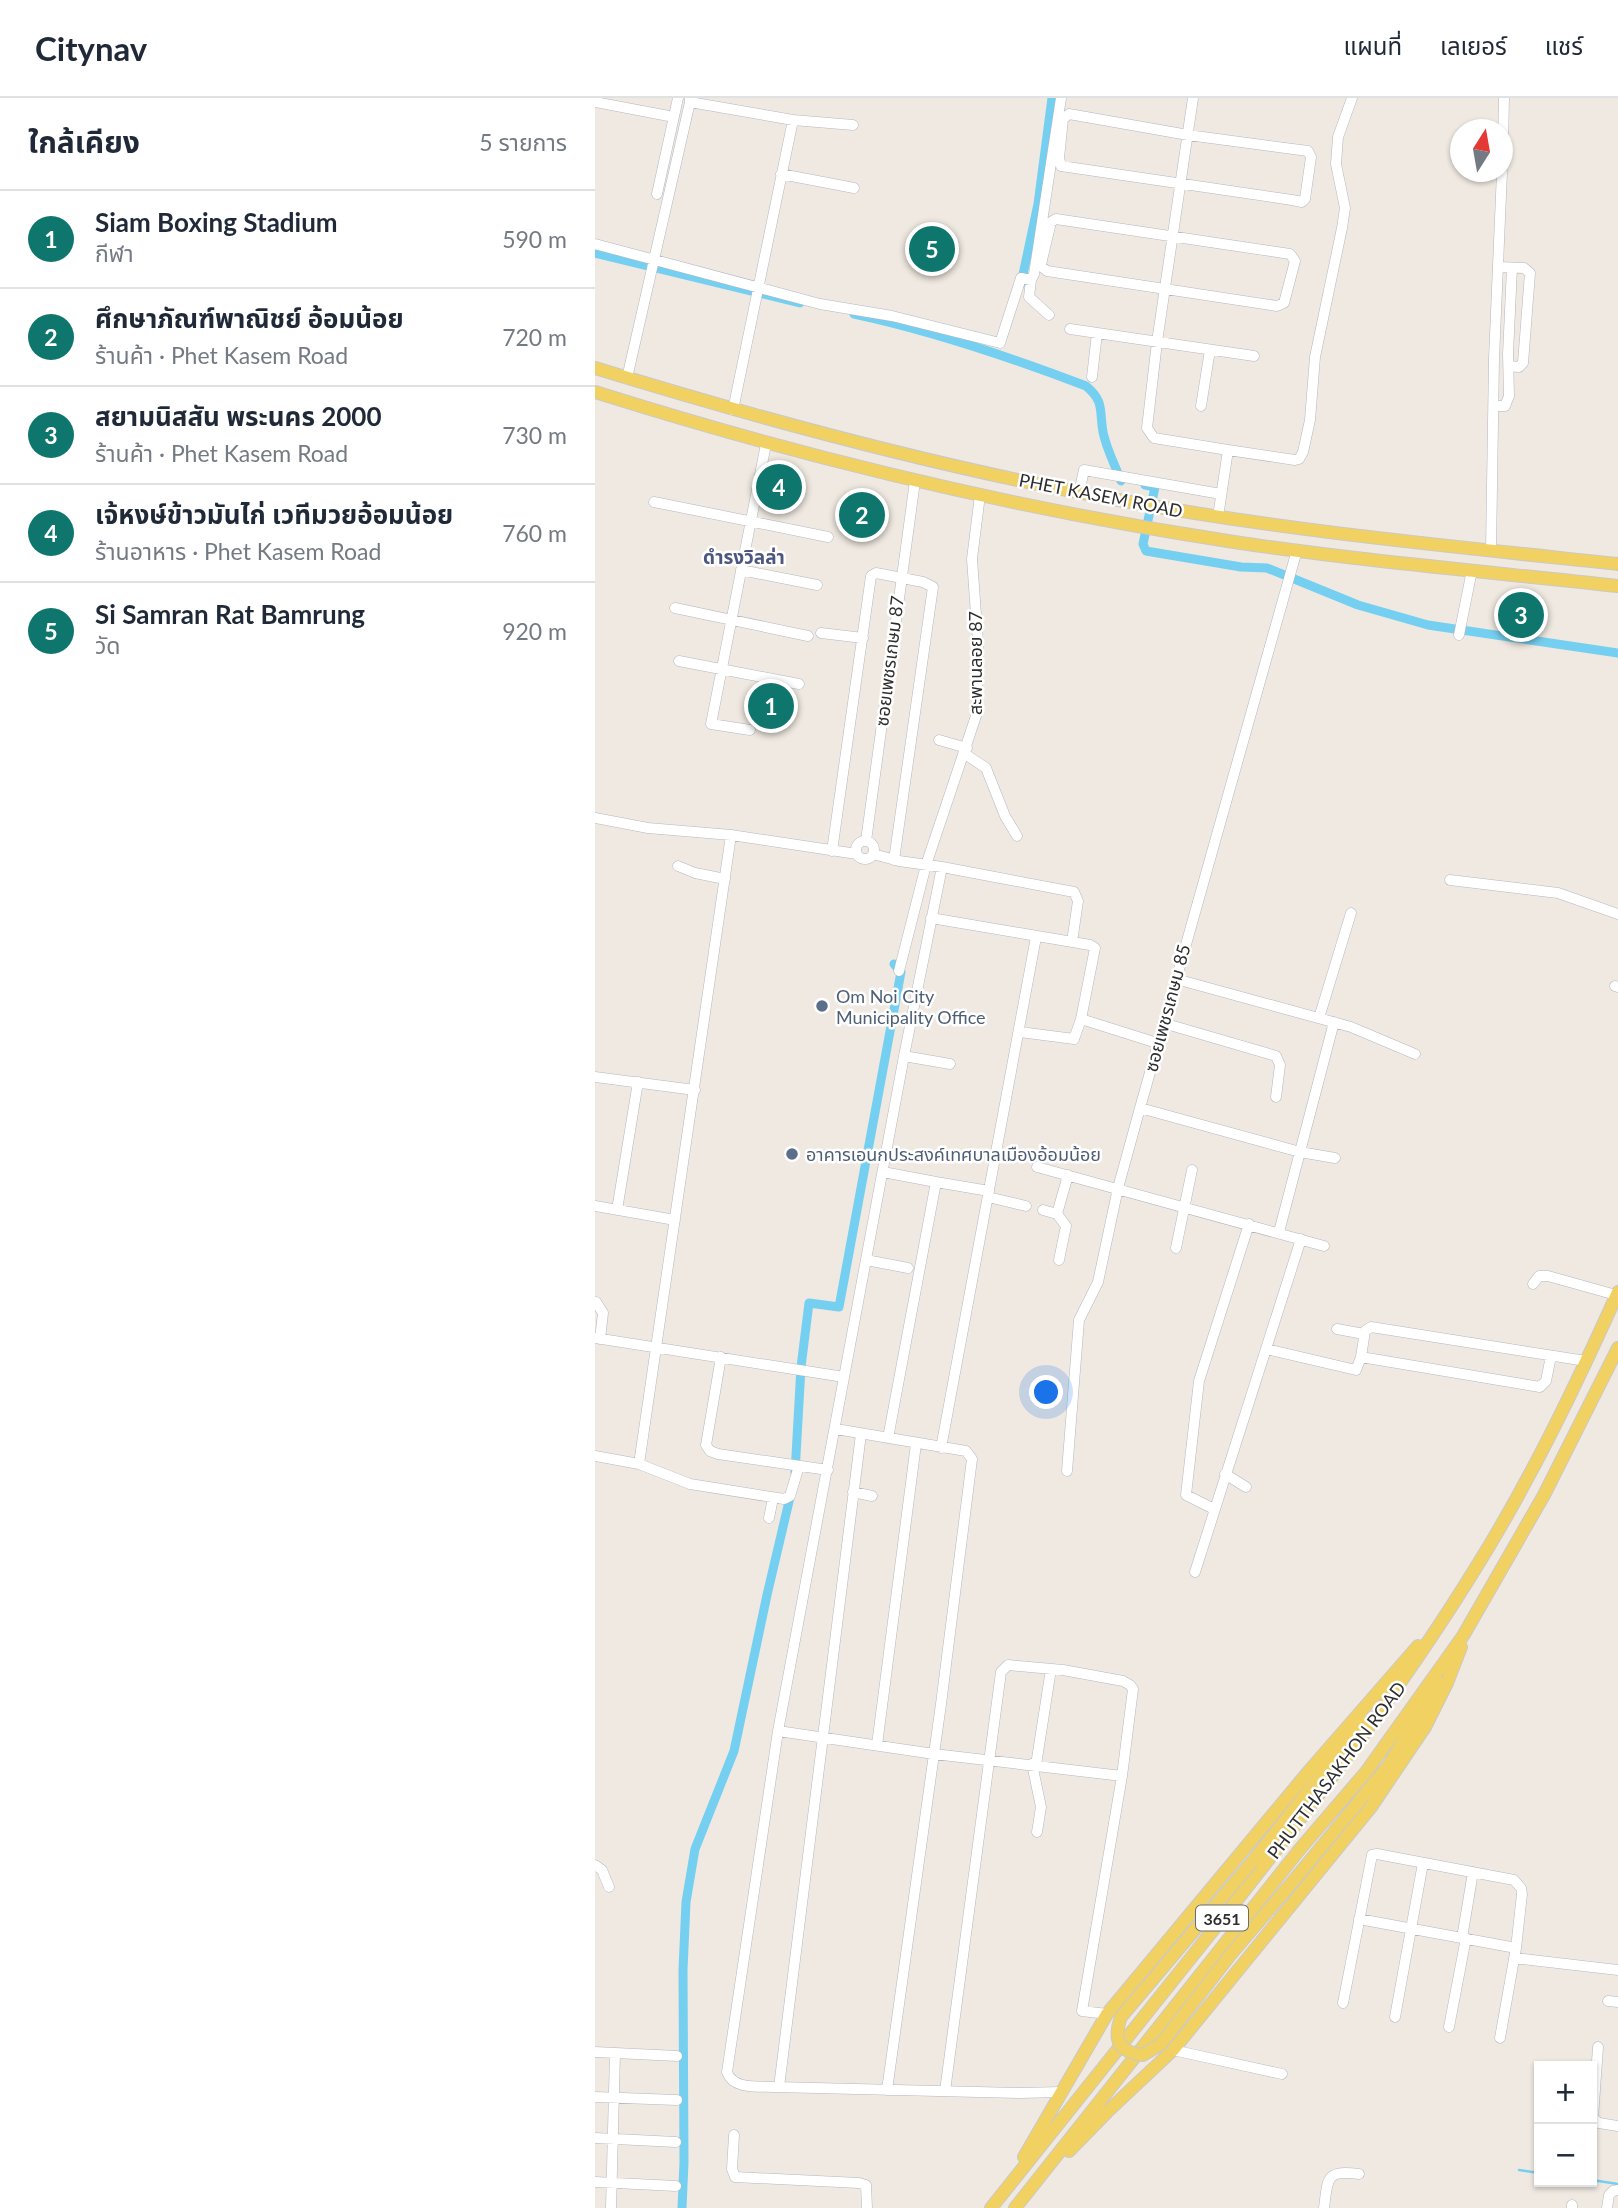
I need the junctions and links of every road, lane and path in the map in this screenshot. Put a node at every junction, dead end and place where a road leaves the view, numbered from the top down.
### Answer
1 (678, 98) edge
2 (1061, 98) edge
3 (1193, 98) edge
4 (1352, 98) edge
5 (1504, 98) edge
6 (690, 100) edge
7 (595, 102) edge
8 (674, 117) junction
9 (1504, 119) edge
10 (793, 120) junction
11 (853, 125) dead end
12 (1188, 135) junction
13 (781, 174) junction
14 (1502, 182) edge
15 (1180, 185) junction
16 (854, 188) dead end
17 (657, 194) dead end
18 (1173, 238) junction
19 (595, 244) edge
20 (653, 264) junction
21 (1498, 267) junction
22 (1512, 268) junction
23 (1027, 279) junction
24 (756, 291) junction
25 (1165, 291) junction
26 (1049, 316) dead end
27 (1070, 329) dead end
28 (1097, 333) junction
29 (1157, 342) junction
30 (1210, 350) junction
31 (1254, 356) dead end
32 (1509, 366) junction
33 (595, 368) edge
34 (1092, 377) dead end
35 (627, 378) junction
36 (595, 392) edge
37 (1494, 405) junction
38 (1201, 406) dead end
39 (733, 410) junction
40 (828, 436) junction
41 (766, 444) junction
42 (1228, 450) junction
43 (918, 458) junction
44 (825, 459) junction
45 (957, 467) junction
46 (915, 481) junction
47 (953, 489) junction
48 (1079, 493) junction
49 (1221, 494) junction
50 (980, 495) junction
51 (654, 502) dead end
52 (1218, 517) junction
53 (751, 522) junction
54 (828, 537) dead end
55 (1297, 550) junction
56 (1491, 550) junction
57 (1618, 564) edge
58 (741, 570) junction
59 (1472, 570) junction
60 (900, 579) junction
61 (817, 585) dead end
62 (1618, 586) edge
63 (675, 608) dead end
64 (731, 620) junction
65 (821, 633) dead end
66 (1459, 635) dead end
67 (808, 636) dead end
68 (863, 638) junction
69 (679, 661) dead end
70 (722, 670) junction
71 (799, 684) dead end
72 (750, 730) dead end
73 (939, 740) dead end
74 (966, 751) junction
75 (595, 818) edge
76 (731, 835) junction
77 (1017, 836) dead end
78 (866, 841) junction
79 (832, 851) junction
80 (857, 854) junction
81 (873, 854) junction
82 (894, 860) junction
83 (926, 865) junction
84 (678, 866) dead end
85 (942, 867) junction
86 (725, 878) junction
87 (1450, 880) dead end
88 (1351, 913) dead end
89 (1618, 914) edge
90 (932, 918) junction
91 (1037, 937) junction
92 (1072, 942) junction
93 (899, 971) dead end
94 (1176, 979) junction
95 (1319, 1018) junction
96 (1081, 1019) junction
97 (1334, 1022) junction
98 (1163, 1023) junction
99 (1020, 1031) junction
100 (1157, 1043) junction
101 (1415, 1054) dead end
102 (904, 1056) junction
103 (950, 1064) dead end
104 (595, 1077) edge
105 (638, 1082) junction
106 (695, 1090) junction
107 (1276, 1097) dead end
108 (1140, 1108) junction
109 (1300, 1152) junction
110 (1335, 1158) dead end
111 (1037, 1167) dead end
112 (1192, 1170) dead end
113 (883, 1172) junction
114 (1068, 1175) junction
115 (936, 1182) junction
116 (1118, 1188) junction
117 (989, 1194) junction
118 (595, 1206) edge
119 (1027, 1206) dead end
120 (1185, 1207) junction
121 (617, 1210) junction
122 (1043, 1210) dead end
123 (1057, 1214) junction
124 (675, 1220) junction
125 (1249, 1224) junction
126 (1279, 1232) junction
127 (1301, 1239) junction
128 (1324, 1246) dead end
129 (1176, 1248) dead end
130 (866, 1260) junction
131 (1059, 1260) dead end
132 (908, 1268) dead end
133 (1534, 1284) dead end
134 (1617, 1294) edge
135 (596, 1302) edge
136 (1337, 1329) dead end
137 (1364, 1334) junction
138 (597, 1338) edge
139 (655, 1346) junction
140 (1618, 1348) edge
141 (1266, 1349) junction
142 (1551, 1356) junction
143 (721, 1357) junction
144 (1361, 1357) junction
145 (1586, 1361) junction
146 (1615, 1364) edge
147 (844, 1377) junction
148 (836, 1429) junction
149 (861, 1434) junction
150 (888, 1438) junction
151 (916, 1444) junction
152 (941, 1448) junction
153 (595, 1456) edge
154 (639, 1464) junction
155 (799, 1466) junction
156 (828, 1470) junction
157 (1067, 1471) dead end
158 (1225, 1474) junction
159 (1246, 1487) dead end
160 (853, 1492) junction
161 (872, 1496) dead end
162 (773, 1498) junction
163 (1215, 1509) junction
164 (769, 1518) dead end
165 (1195, 1572) dead end
166 (1442, 1620) junction
167 (1463, 1636) junction
168 (1051, 1669) junction
169 (778, 1731) junction
170 (821, 1738) junction
171 (877, 1745) junction
172 (934, 1754) junction
173 (988, 1760) junction
174 (1034, 1765) junction
175 (1122, 1776) junction
176 (1037, 1832) dead end
177 (1423, 1863) junction
178 (595, 1865) edge
179 (1473, 1872) junction
180 (609, 1887) dead end
181 (1359, 1919) junction
182 (1412, 1928) junction
183 (1464, 1938) junction
184 (1515, 1953) junction
185 (1618, 1970) edge
186 (1343, 2003) dead end
187 (1107, 2014) junction
188 (1395, 2017) dead end
189 (1449, 2027) dead end
190 (1500, 2038) dead end
191 (1598, 2047) dead end
192 (1173, 2050) junction
193 (595, 2052) edge
194 (615, 2053) junction
195 (677, 2056) dead end
196 (1282, 2074) dead end
197 (779, 2087) junction
198 (887, 2090) junction
199 (945, 2091) junction
200 (1061, 2092) junction
201 (595, 2097) edge
202 (614, 2098) junction
203 (677, 2100) dead end
204 (1618, 2126) edge
205 (734, 2135) dead end
206 (595, 2138) edge
207 (613, 2139) junction
208 (676, 2142) dead end
209 (1359, 2174) dead end
210 (595, 2182) edge
211 (612, 2183) junction
212 (676, 2186) dead end
213 (1006, 2190) junction
214 (1618, 2190) edge
215 (1018, 2204) edge
216 (611, 2208) edge
217 (867, 2208) edge
218 (991, 2208) edge
219 (1324, 2208) edge
220 (1607, 2208) edge

1 - 8 street
2 - 23 street
3 - 12 street
4 - 42 street
5 - 9 street
6 - 10 street
6 - 20 street
7 - 8 street
8 - 17 street
10 - 11 street
10 - 13 street
12 - 15 street
12 - 15 street
12 - 15 street
13 - 16 street
13 - 24 street
14 - 21 street
15 - 18 street
18 - 25 street
18 - 25 street
18 - 25 street
19 - 20 street
20 - 24 street
20 - 35 street
21 - 22 street
21 - 37 street
22 - 32 street
22 - 32 street
23 - 24 street
23 - 26 street
24 - 39 street
25 - 29 street
27 - 28 street
28 - 29 street
28 - 34 street
29 - 30 street
29 - 42 street
30 - 31 street
30 - 38 street
32 - 37 street
33 - 35 main road, PHET KASEM ROAD
35 - 39 main road, PHET KASEM ROAD
36 - 41 main road, PHET KASEM ROAD
37 - 56 street
39 - 40 main road, PHET KASEM ROAD
40 - 43 main road, PHET KASEM ROAD
40 - 44 main road
41 - 44 main road, PHET KASEM ROAD
41 - 53 street
42 - 49 street
43 - 45 main road, PHET KASEM ROAD
43 - 46 main road
44 - 46 main road, PHET KASEM ROAD
45 - 47 main road
45 - 48 main road, PHET KASEM ROAD
46 - 47 main road, PHET KASEM ROAD
46 - 60 street, ซอยเพชรเกษม 87
47 - 50 main road, PHET KASEM ROAD
48 - 49 street
48 - 52 main road, PHET KASEM ROAD
49 - 52 street
50 - 55 main road, PHET KASEM ROAD
50 - 74 street, สะพานลอย 87
51 - 53 street
52 - 56 main road, PHET KASEM ROAD
53 - 54 street
53 - 58 street
55 - 59 main road, PHET KASEM ROAD
55 - 94 street, ซอยเพชรเกษม 85
56 - 57 main road, PHET KASEM ROAD
58 - 61 street
58 - 64 street
59 - 62 main road, PHET KASEM ROAD
59 - 66 street
60 - 68 street
60 - 78 street, ซอยเพชรเกษม 87
60 - 82 street
63 - 64 street
64 - 67 street
64 - 70 street
65 - 68 street
68 - 79 street
69 - 70 street
70 - 71 street
70 - 72 street
73 - 74 street
74 - 77 street
74 - 83 street, สะพานลอย 87
75 - 76 street
76 - 79 street
76 - 86 street
78 - 80 street
78 - 81 street
79 - 80 street
80 - 81 street
81 - 82 street
82 - 83 street
83 - 85 street
83 - 93 street, สะพานลอย 87
84 - 86 street
85 - 90 street
85 - 92 street
86 - 106 street
87 - 89 street
88 - 95 street
90 - 91 street
90 - 102 street
91 - 92 street
91 - 99 street
92 - 96 street
94 - 95 street
94 - 98 street, ซอยเพชรเกษม 85
95 - 97 street
96 - 99 street
96 - 100 street
97 - 101 street
97 - 109 street
98 - 100 street, ซอยเพชรเกษม 85
98 - 107 street
99 - 117 street
100 - 108 street, ซอยเพชรเกษม 85
102 - 103 street
102 - 113 street
104 - 105 street
105 - 106 street
105 - 121 street
106 - 124 street
108 - 109 street
108 - 116 street, ซอยเพชรเกษม 85
109 - 110 street
109 - 126 street
111 - 114 street
112 - 120 street
113 - 115 street
113 - 130 street
114 - 116 street
114 - 123 street
115 - 117 street
115 - 150 street
116 - 120 street
116 - 157 street, ซอยเพชรเกษม 85
117 - 119 street
117 - 152 street
118 - 121 street
120 - 125 street
120 - 129 street
121 - 124 street
122 - 123 street
123 - 131 street
124 - 139 street
125 - 126 street
125 - 163 street
126 - 127 street
127 - 128 street
127 - 141 street
130 - 132 street
130 - 147 street
133 - 134 street
134 - 145 main road, PHUTTHASAKHON ROAD / 3651
135 - 138 street
136 - 137 street
137 - 142 street
137 - 144 street
138 - 139 street
139 - 143 street
139 - 154 street
140 - 146 main road, PHUTTHASAKHON ROAD / 3651
141 - 144 street
141 - 158 street
142 - 144 street
142 - 145 street
143 - 147 street
143 - 155 street
145 - 166 main road, PHUTTHASAKHON ROAD / 3651
146 - 167 main road, PHUTTHASAKHON ROAD / 3651
147 - 148 street
148 - 149 street
148 - 156 street
149 - 150 street
149 - 160 street
150 - 151 street
151 - 152 street
151 - 171 street
152 - 172 street
153 - 154 street
154 - 162 street
155 - 156 street
155 - 162 street
156 - 169 street
158 - 159 street
158 - 163 street
160 - 161 street
160 - 170 street
162 - 164 street
163 - 165 street
166 - 167 main road, bridge
166 - 187 main road
166 - 213 main road, PHUTTHASAKHON ROAD / 3651
167 - 192 main road
167 - 215 main road, PHUTTHASAKHON ROAD / 3651
168 - 173 street
168 - 174 street
168 - 175 street
169 - 170 street
169 - 197 street
170 - 171 street
170 - 197 street
171 - 172 street
172 - 173 street
172 - 198 street
173 - 174 street
173 - 199 street
174 - 175 street
174 - 176 street
175 - 187 street
177 - 179 street
177 - 181 street
177 - 182 street
178 - 180 street
179 - 183 street
179 - 184 street
181 - 182 street
181 - 186 street
182 - 183 street
182 - 188 street
183 - 184 street
183 - 189 street
184 - 185 street
184 - 190 street
187 - 200 main road
191 - 204 street
192 - 196 street
192 - 215 main road
193 - 194 street
194 - 195 street
194 - 202 street
197 - 198 street
198 - 199 street
199 - 200 street
200 - 213 main road
201 - 202 street
202 - 203 street
202 - 207 street
205 - 217 street
206 - 207 street
207 - 208 street
207 - 211 street
209 - 219 street
210 - 211 street
211 - 212 street
211 - 216 street
213 - 218 main road, PHUTTHASAKHON ROAD / 3651
214 - 220 street

